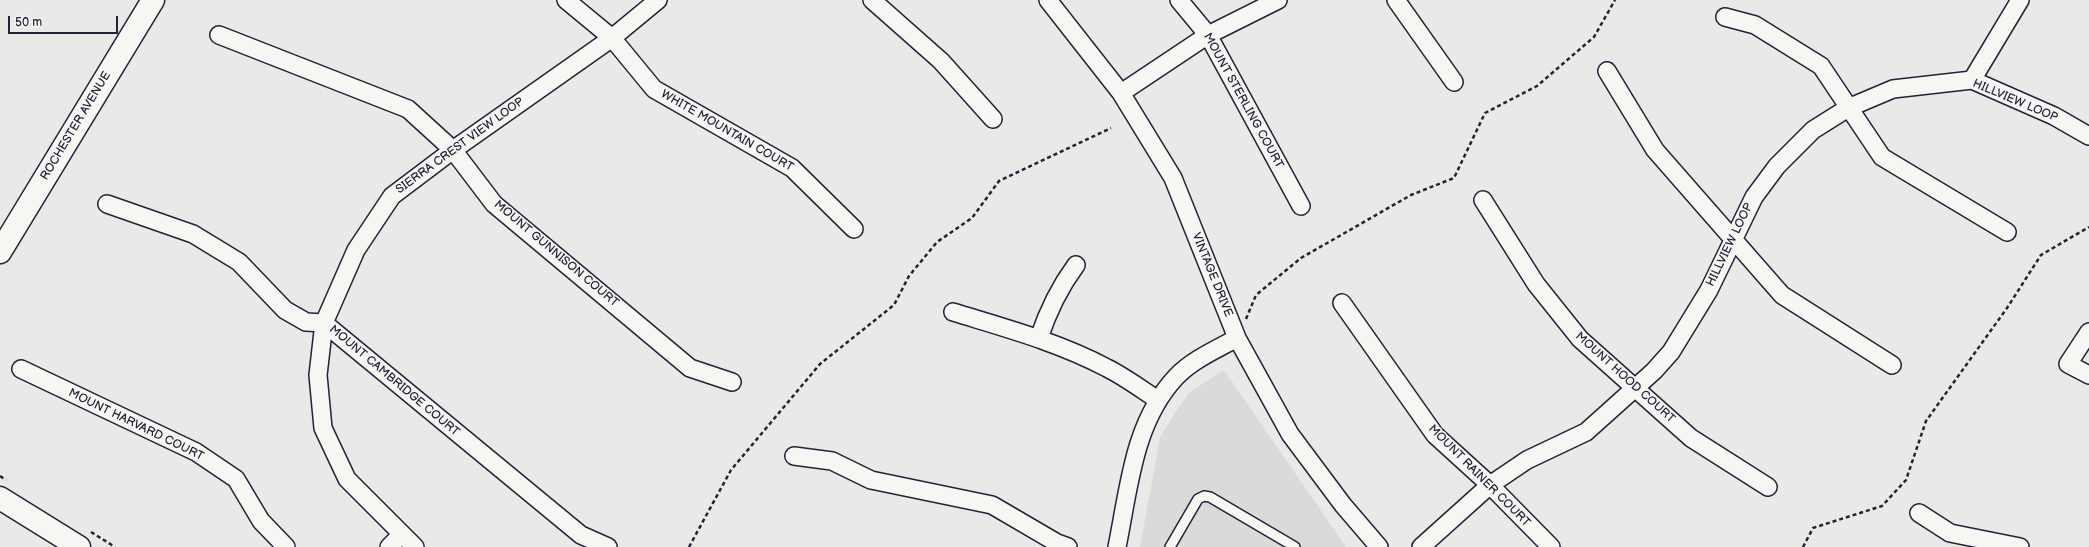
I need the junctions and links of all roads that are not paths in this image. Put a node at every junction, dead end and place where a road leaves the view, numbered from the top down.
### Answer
1 (153, 0) edge
2 (566, 0) edge
3 (658, 0) edge
4 (872, 0) edge
5 (1048, 0) edge
6 (1179, 0) edge
7 (1278, 0) edge
8 (1396, 0) edge
9 (2020, 0) edge
10 (1725, 17) dead end
11 (219, 35) dead end
12 (1208, 35) junction
13 (612, 38) junction
14 (1607, 71) dead end
15 (1972, 80) junction
16 (1454, 82) dead end
17 (1121, 93) junction
18 (1848, 108) junction
19 (993, 118) dead end
20 (2089, 136) edge
21 (453, 150) junction
22 (1483, 200) dead end
23 (107, 204) dead end
24 (1301, 206) dead end
25 (854, 229) dead end
26 (2007, 232) dead end
27 (1733, 241) junction
28 (0, 252) edge
29 (1076, 265) dead end
30 (1342, 303) dead end
31 (953, 312) dead end
32 (324, 323) junction
33 (2089, 332) edge
34 (1039, 338) junction
35 (1237, 338) junction
36 (1892, 365) dead end
37 (21, 370) dead end
38 (2089, 375) edge
39 (732, 382) dead end
40 (1636, 389) junction
41 (1158, 400) junction
42 (794, 456) dead end
43 (1490, 485) junction
44 (1768, 487) dead end
45 (0, 498) edge
46 (1919, 513) dead end
47 (401, 534) junction
48 (79, 547) edge
49 (286, 547) edge
50 (389, 547) edge
51 (415, 547) edge
52 (608, 547) edge
53 (1068, 547) edge
54 (1117, 547) edge
55 (1170, 547) edge
56 (1295, 547) edge
57 (1379, 547) edge
58 (1421, 547) edge
59 (1551, 547) edge
60 (2020, 547) edge

1 - 28 street, ROCHESTER AVENUE
2 - 13 street, WHITE MOUNTAIN COURT
3 - 13 street, SIERRA CREST VIEW LOOP
4 - 19 street
5 - 17 street, VINTAGE DRIVE
6 - 12 street, MOUNT STERLING COURT
7 - 12 street
8 - 16 street
9 - 15 street
10 - 18 street
11 - 21 street, MOUNT GUNNISON COURT
12 - 17 street
12 - 24 street, MOUNT STERLING COURT
13 - 21 street, SIERRA CREST VIEW LOOP
13 - 25 street, WHITE MOUNTAIN COURT
14 - 27 street
15 - 18 street, HILLVIEW LOOP
15 - 20 street, HILLVIEW LOOP
17 - 35 street, VINTAGE DRIVE
18 - 26 street
18 - 27 street, HILLVIEW LOOP
21 - 32 street, SIERRA CREST VIEW LOOP
21 - 39 street, MOUNT GUNNISON COURT
22 - 40 street, MOUNT HOOD COURT
23 - 32 street, MOUNT CAMBRIDGE COURT
27 - 36 street
27 - 40 street, HILLVIEW LOOP
29 - 34 street
30 - 43 street, MOUNT RAINER COURT
31 - 34 street
32 - 47 street, SIERRA CREST VIEW LOOP
32 - 52 street, MOUNT CAMBRIDGE COURT
33 - 38 street
34 - 41 street
35 - 41 street
35 - 57 street, VINTAGE DRIVE
37 - 49 street, MOUNT HARVARD COURT
40 - 43 street, HILLVIEW LOOP
40 - 44 street, MOUNT HOOD COURT
41 - 54 street
42 - 53 street
43 - 58 street, HILLVIEW LOOP
43 - 59 street, MOUNT RAINER COURT
45 - 48 street
46 - 60 street
47 - 50 street
47 - 51 street, SIERRA CREST VIEW LOOP
55 - 56 lane

